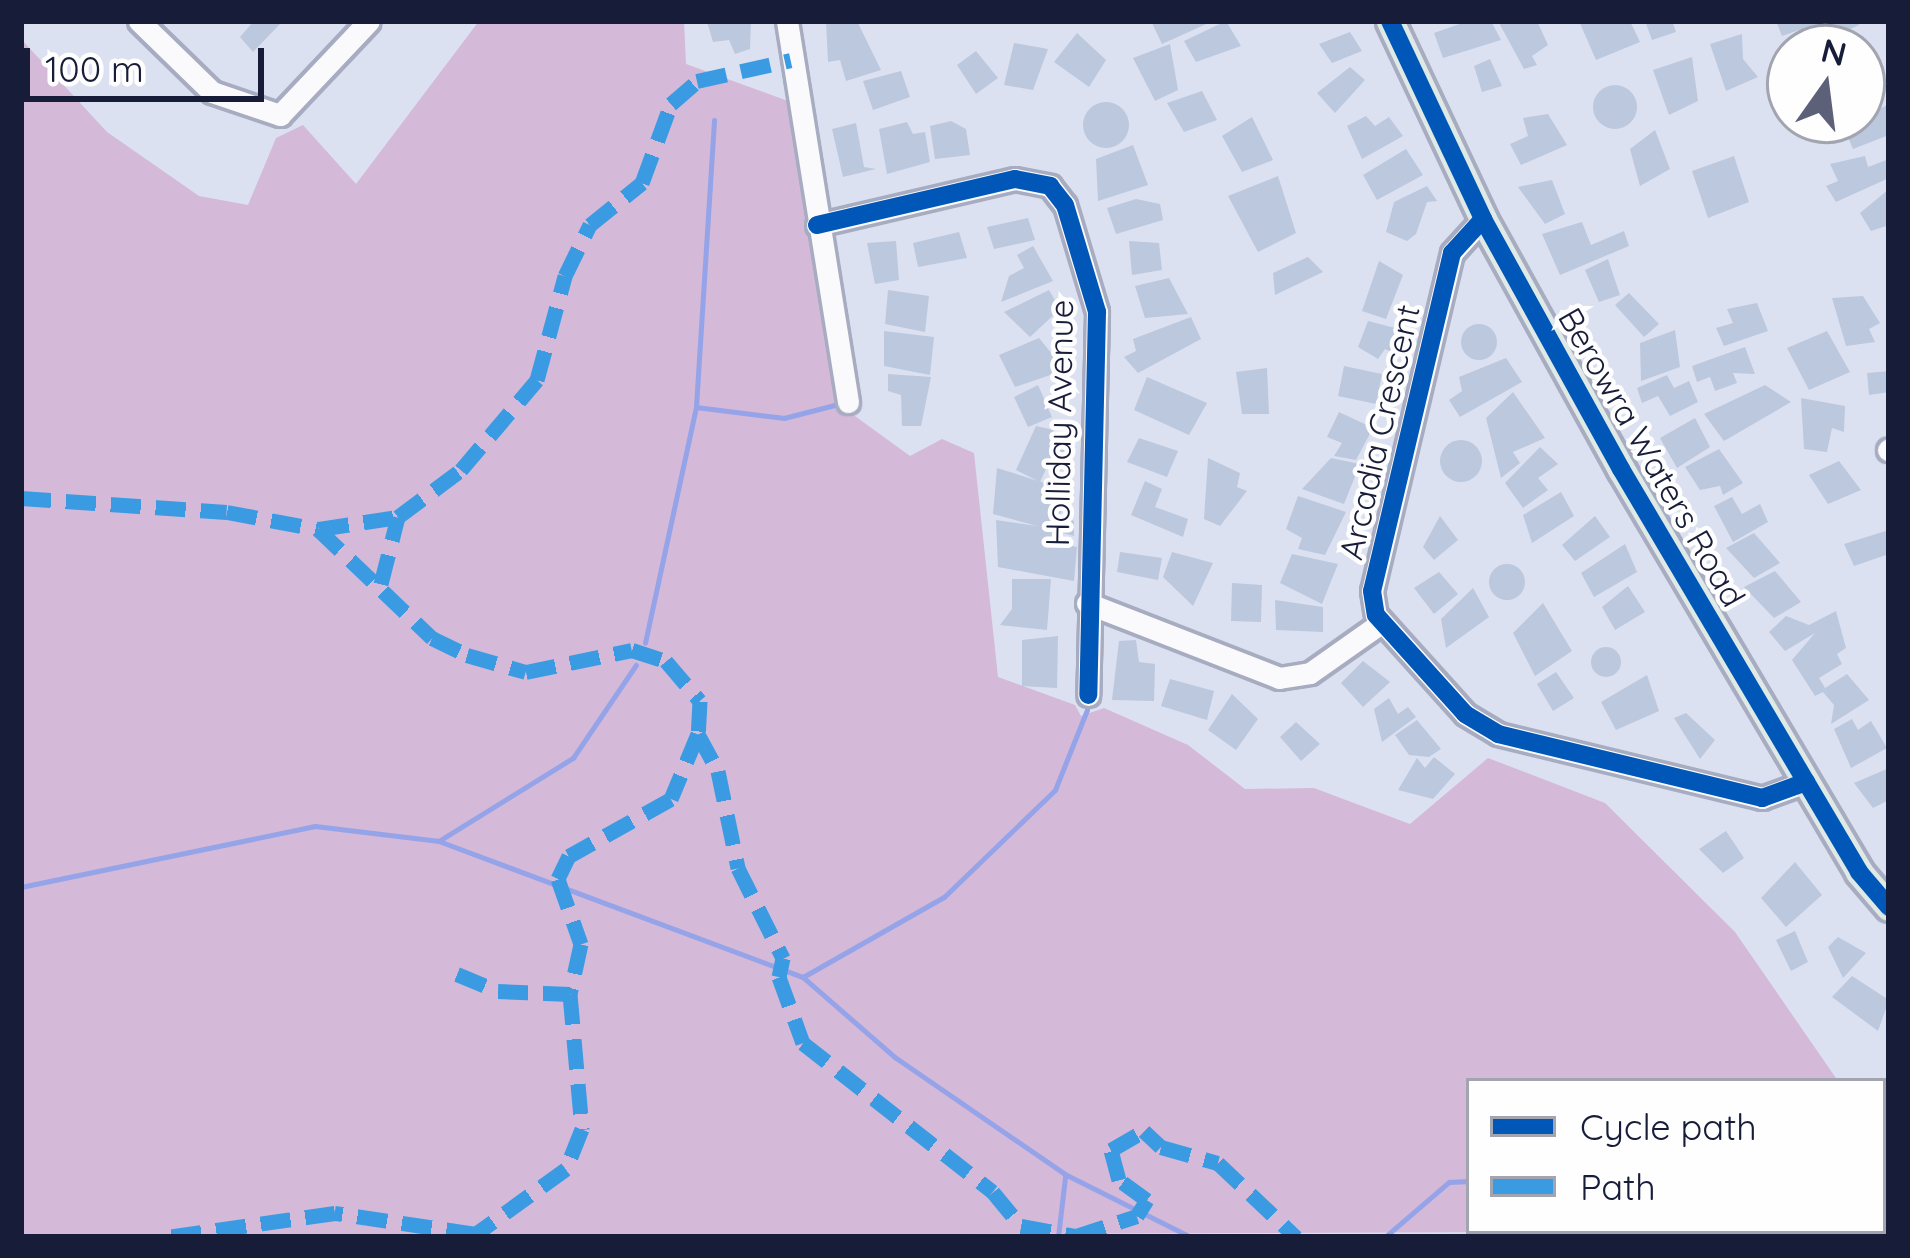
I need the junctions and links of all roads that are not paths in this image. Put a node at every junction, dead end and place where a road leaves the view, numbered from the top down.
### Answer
1 (140, 21) edge
2 (369, 21) edge
3 (787, 21) edge
4 (1390, 21) edge
5 (1034, 152) dead end
6 (1030, 178) junction
7 (1483, 219) junction
8 (817, 225) junction
9 (848, 402) dead end
10 (1087, 603) junction
11 (1381, 623) junction
12 (1088, 695) dead end
13 (1805, 782) junction
14 (1889, 907) edge

1 - 2 street
3 - 8 street
4 - 7 main road, Berowra Waters Road
5 - 6 street
6 - 8 street
6 - 10 street, Holliday Avenue
7 - 11 street, Arcadia Crescent
7 - 13 main road, Berowra Waters Road
8 - 9 street
10 - 11 street
10 - 12 street, Holliday Avenue
11 - 13 street
13 - 14 main road, Berowra Waters Road

